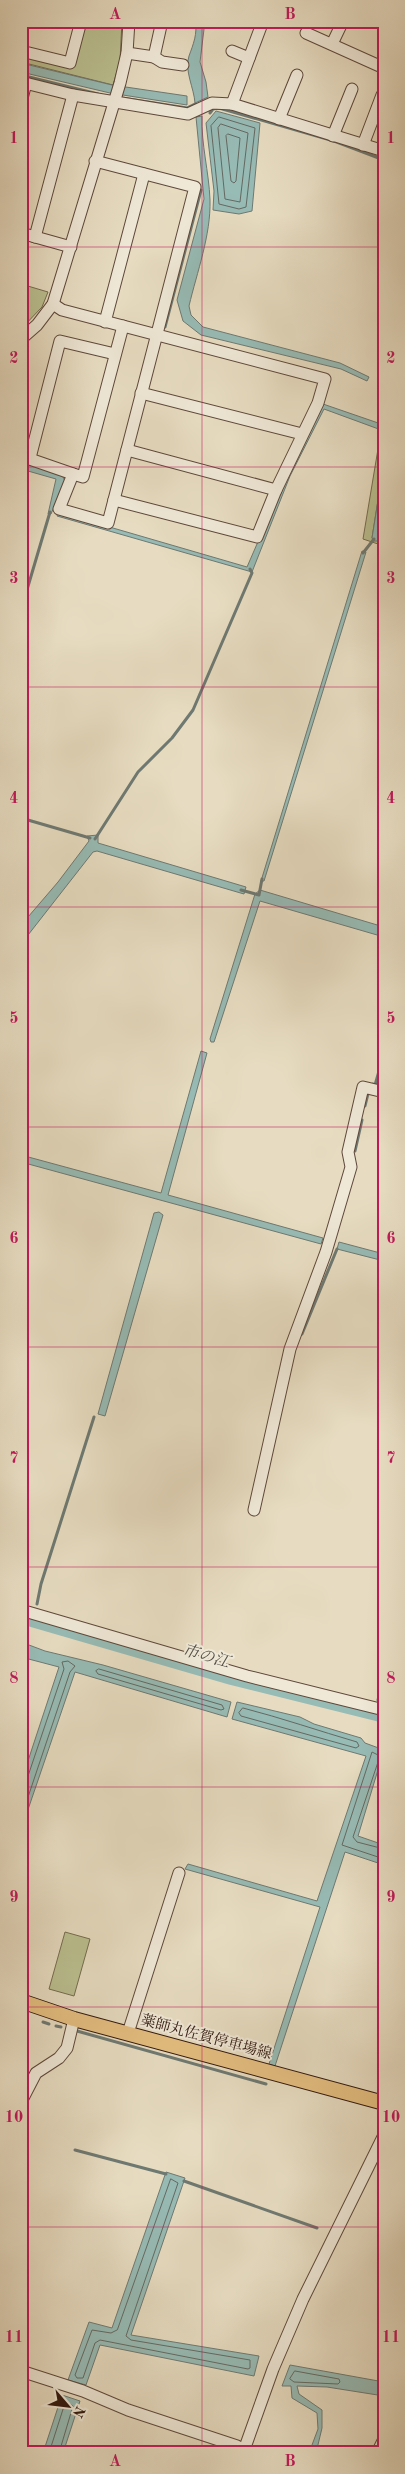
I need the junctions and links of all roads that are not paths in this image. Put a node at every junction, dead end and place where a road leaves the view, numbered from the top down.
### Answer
1 (81, 21) edge
2 (129, 21) edge
3 (162, 21) edge
4 (263, 21) edge
5 (343, 21) edge
6 (306, 33) dead end
7 (332, 44) junction
8 (21, 51) edge
9 (232, 51) dead end
10 (127, 53) junction
11 (154, 58) junction
12 (249, 58) junction
13 (183, 65) dead end
14 (384, 68) edge
15 (297, 74) dead end
16 (24, 82) edge
17 (352, 89) dead end
18 (73, 95) junction
19 (382, 95) dead end
20 (115, 100) junction
21 (21, 102) edge
22 (232, 104) junction
23 (280, 119) junction
24 (333, 136) junction
25 (363, 145) junction
26 (384, 151) edge
27 (95, 161) junction
28 (144, 174) junction
29 (21, 233) edge
30 (34, 237) junction
31 (71, 247) junction
32 (53, 304) junction
33 (105, 322) junction
34 (123, 326) junction
35 (160, 336) junction
36 (21, 339) edge
37 (115, 354) junction
38 (145, 394) junction
39 (302, 434) junction
40 (130, 451) junction
41 (26, 457) edge
42 (73, 474) junction
43 (276, 490) junction
44 (117, 501) junction
45 (384, 1092) edge
46 (254, 1510) dead end
47 (21, 1610) edge
48 (384, 1710) edge
49 (179, 1873) dead end
50 (21, 2001) edge
51 (74, 2019) junction
52 (128, 2033) junction
53 (21, 2102) edge
54 (384, 2103) edge
55 (384, 2135) edge
56 (21, 2371) edge
57 (384, 2439) edge
58 (246, 2452) edge
59 (377, 2453) edge

1 - 8 street
2 - 10 street
3 - 11 street
4 - 12 street
5 - 7 street
6 - 7 street
7 - 14 street
9 - 12 street
10 - 11 street
10 - 20 street
11 - 13 street
12 - 22 street
15 - 23 street
16 - 18 street
16 - 21 street
17 - 24 street
18 - 20 street
18 - 30 street
19 - 25 street
20 - 22 street
20 - 27 street
22 - 23 street
23 - 24 street
24 - 25 street
25 - 26 street
27 - 28 street
27 - 31 street
28 - 33 street
28 - 35 street
29 - 30 street
30 - 31 street
31 - 32 street
32 - 33 street
32 - 36 street
33 - 34 street
34 - 35 street
34 - 37 street
35 - 38 street
35 - 39 street
37 - 41 street
37 - 42 street
38 - 39 street
38 - 40 street
39 - 43 street
40 - 43 street
40 - 44 street
41 - 42 street
42 - 44 street
43 - 44 street
45 - 46 street
47 - 48 street
49 - 52 street
50 - 51 main road, 薬師丸佐賀停車場線
51 - 52 main road, 薬師丸佐賀停車場線
51 - 53 street
52 - 54 main road, 薬師丸佐賀停車場線
55 - 58 street
56 - 58 street
57 - 59 street

